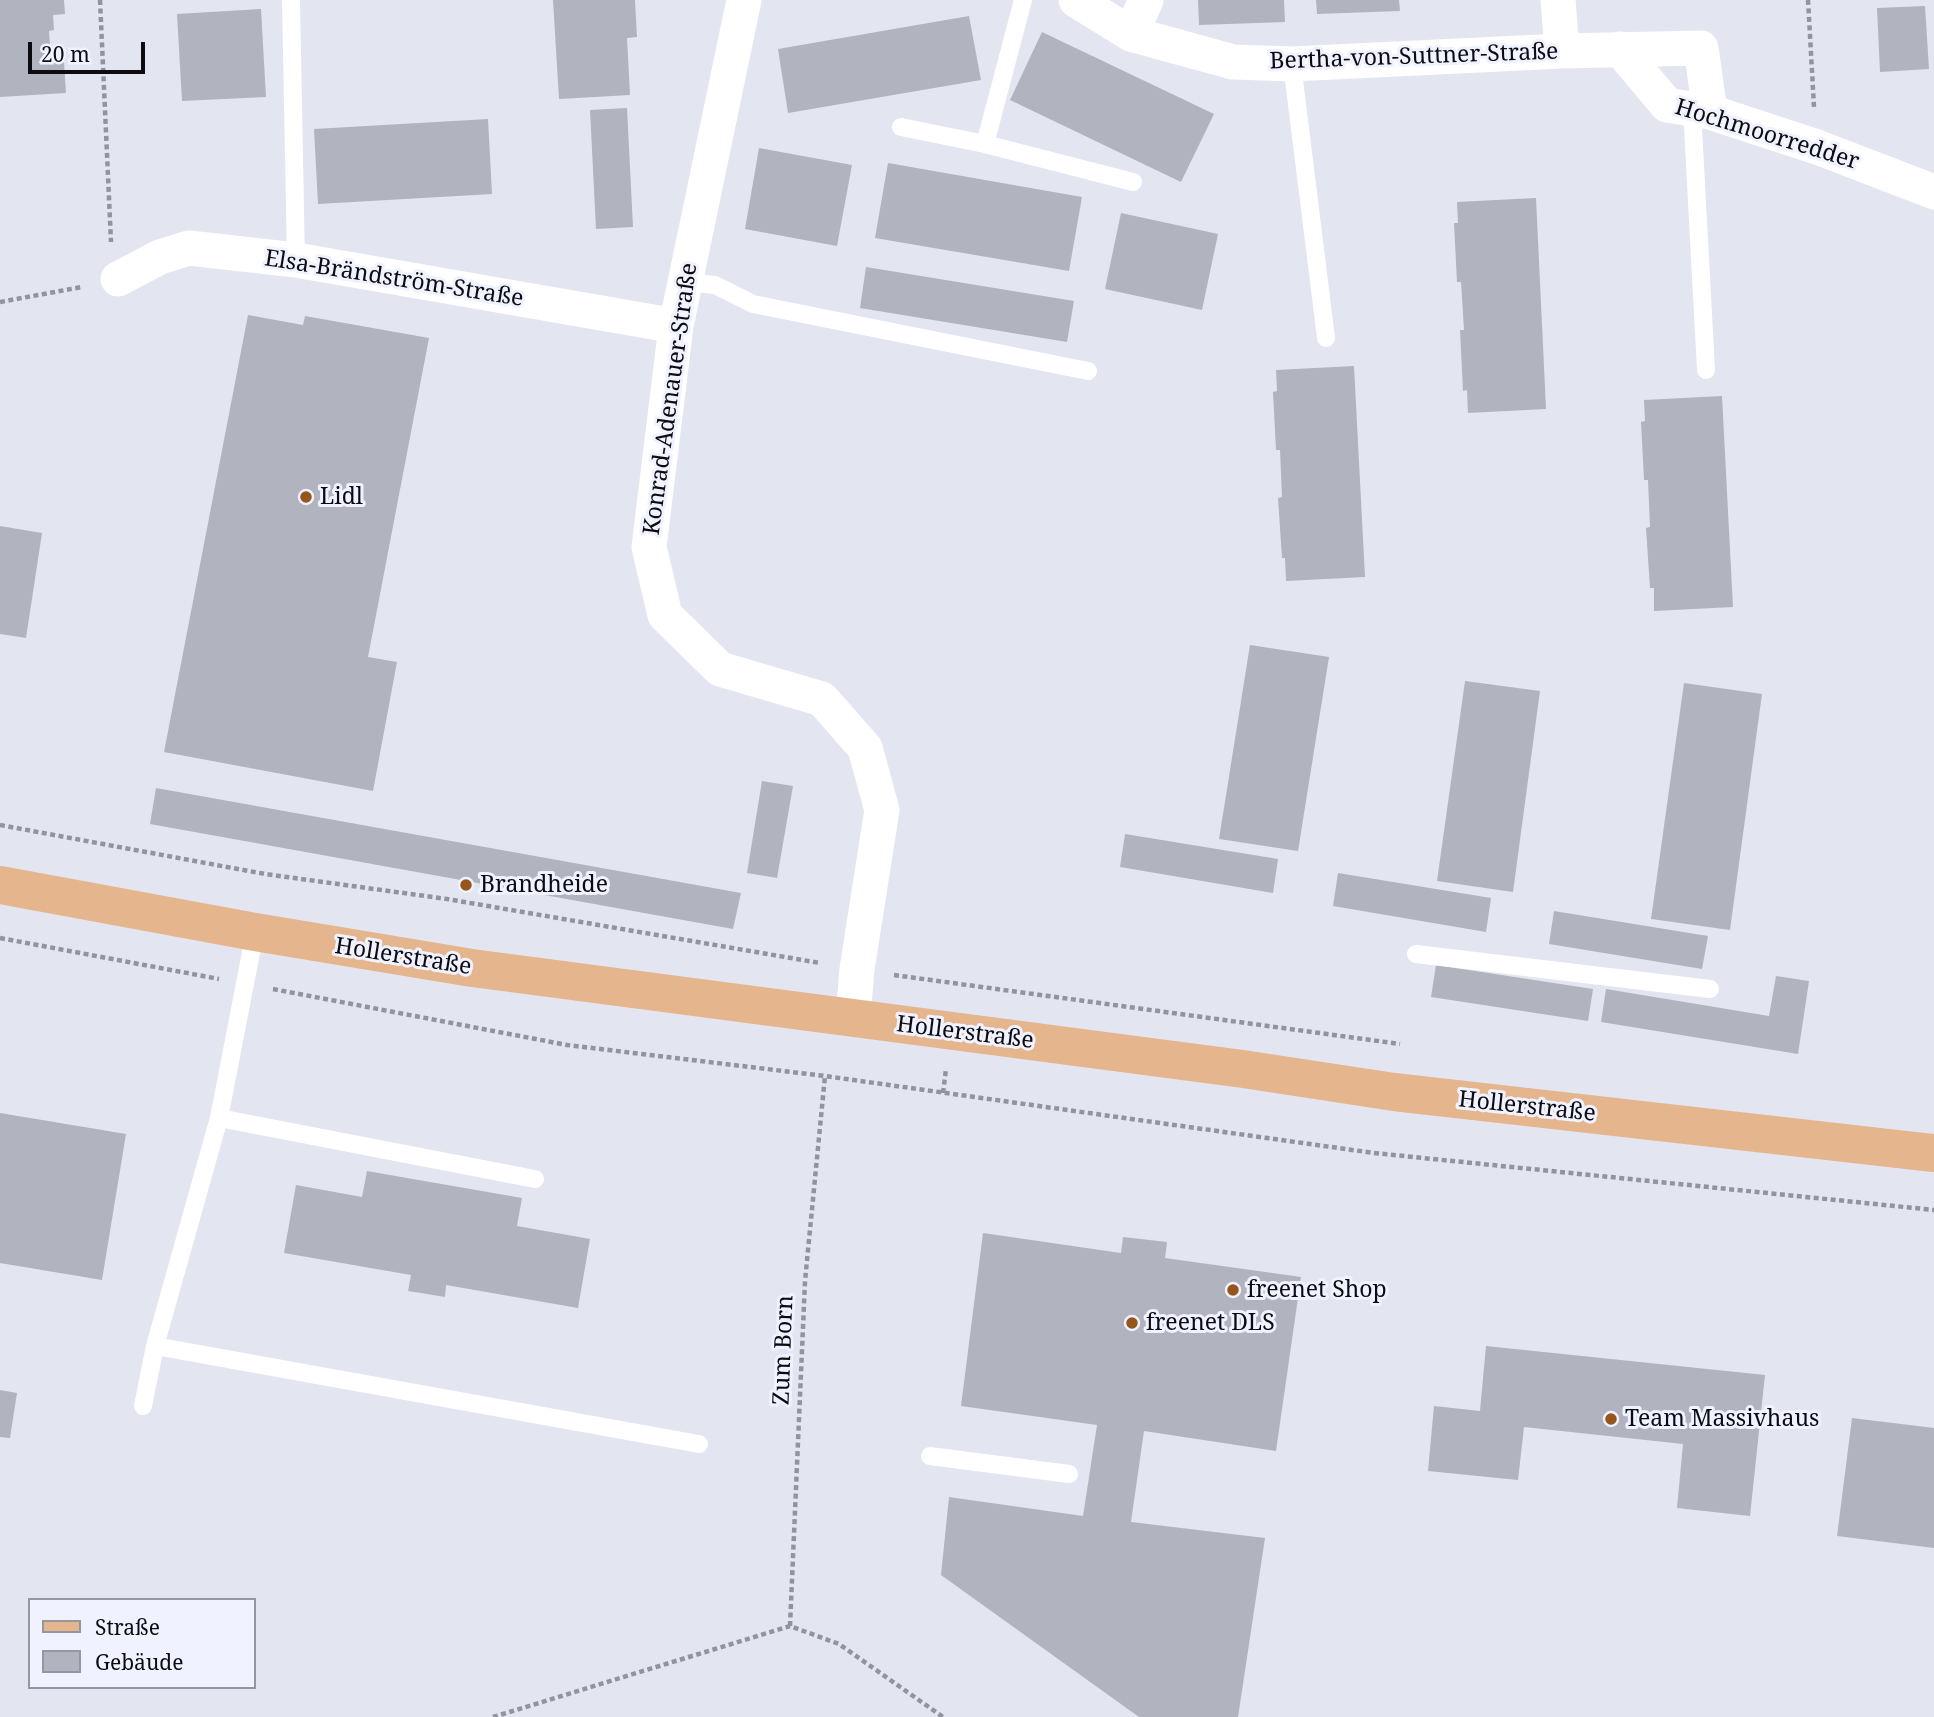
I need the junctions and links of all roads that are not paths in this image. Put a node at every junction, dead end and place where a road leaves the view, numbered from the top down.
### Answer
1 (291, 0) edge
2 (744, 0) edge
3 (1023, 0) edge
4 (1076, 0) edge
5 (1146, 0) edge
6 (1558, 0) edge
7 (1131, 34) junction
8 (1620, 50) junction
9 (1562, 51) junction
10 (1292, 64) junction
11 (1701, 111) junction
12 (901, 127) dead end
13 (985, 144) junction
14 (1133, 182) dead end
15 (1934, 192) edge
16 (296, 260) junction
17 (118, 279) road end
18 (685, 282) junction
19 (676, 326) junction
20 (1326, 338) dead end
21 (1706, 370) dead end
22 (1088, 371) dead end
23 (0, 885) edge
24 (255, 932) junction
25 (1416, 954) dead end
26 (1710, 989) dead end
27 (853, 1018) junction
28 (219, 1118) junction
29 (1934, 1153) edge
30 (535, 1179) dead end
31 (155, 1346) junction
32 (143, 1406) dead end
33 (699, 1444) dead end
34 (930, 1456) dead end
35 (1069, 1474) dead end

1 - 16 lane
2 - 18 street, Konrad-Adenauer-Straße
3 - 13 lane
4 - 7 street, Bertha-von-Suttner-Straße
5 - 7 street
6 - 9 street
7 - 10 street, Bertha-von-Suttner-Straße
8 - 9 street, Bertha-von-Suttner-Straße
8 - 11 street, Hochmoorredder
8 - 11 street, Bertha-von-Suttner-Straße
9 - 10 street, Bertha-von-Suttner-Straße
10 - 20 lane
11 - 15 street, Hochmoorredder
11 - 21 lane
12 - 13 lane
13 - 14 lane
16 - 17 street, Elsa-Brändström-Straße
16 - 19 street, Elsa-Brändström-Straße
18 - 19 street, Konrad-Adenauer-Straße
18 - 22 lane
19 - 27 street, Konrad-Adenauer-Straße
23 - 24 main road, Hollerstraße
24 - 27 main road, Hollerstraße
24 - 28 lane
25 - 26 lane
27 - 29 main road, Hollerstraße
28 - 30 lane
28 - 31 lane
31 - 32 lane
31 - 33 lane
34 - 35 lane

